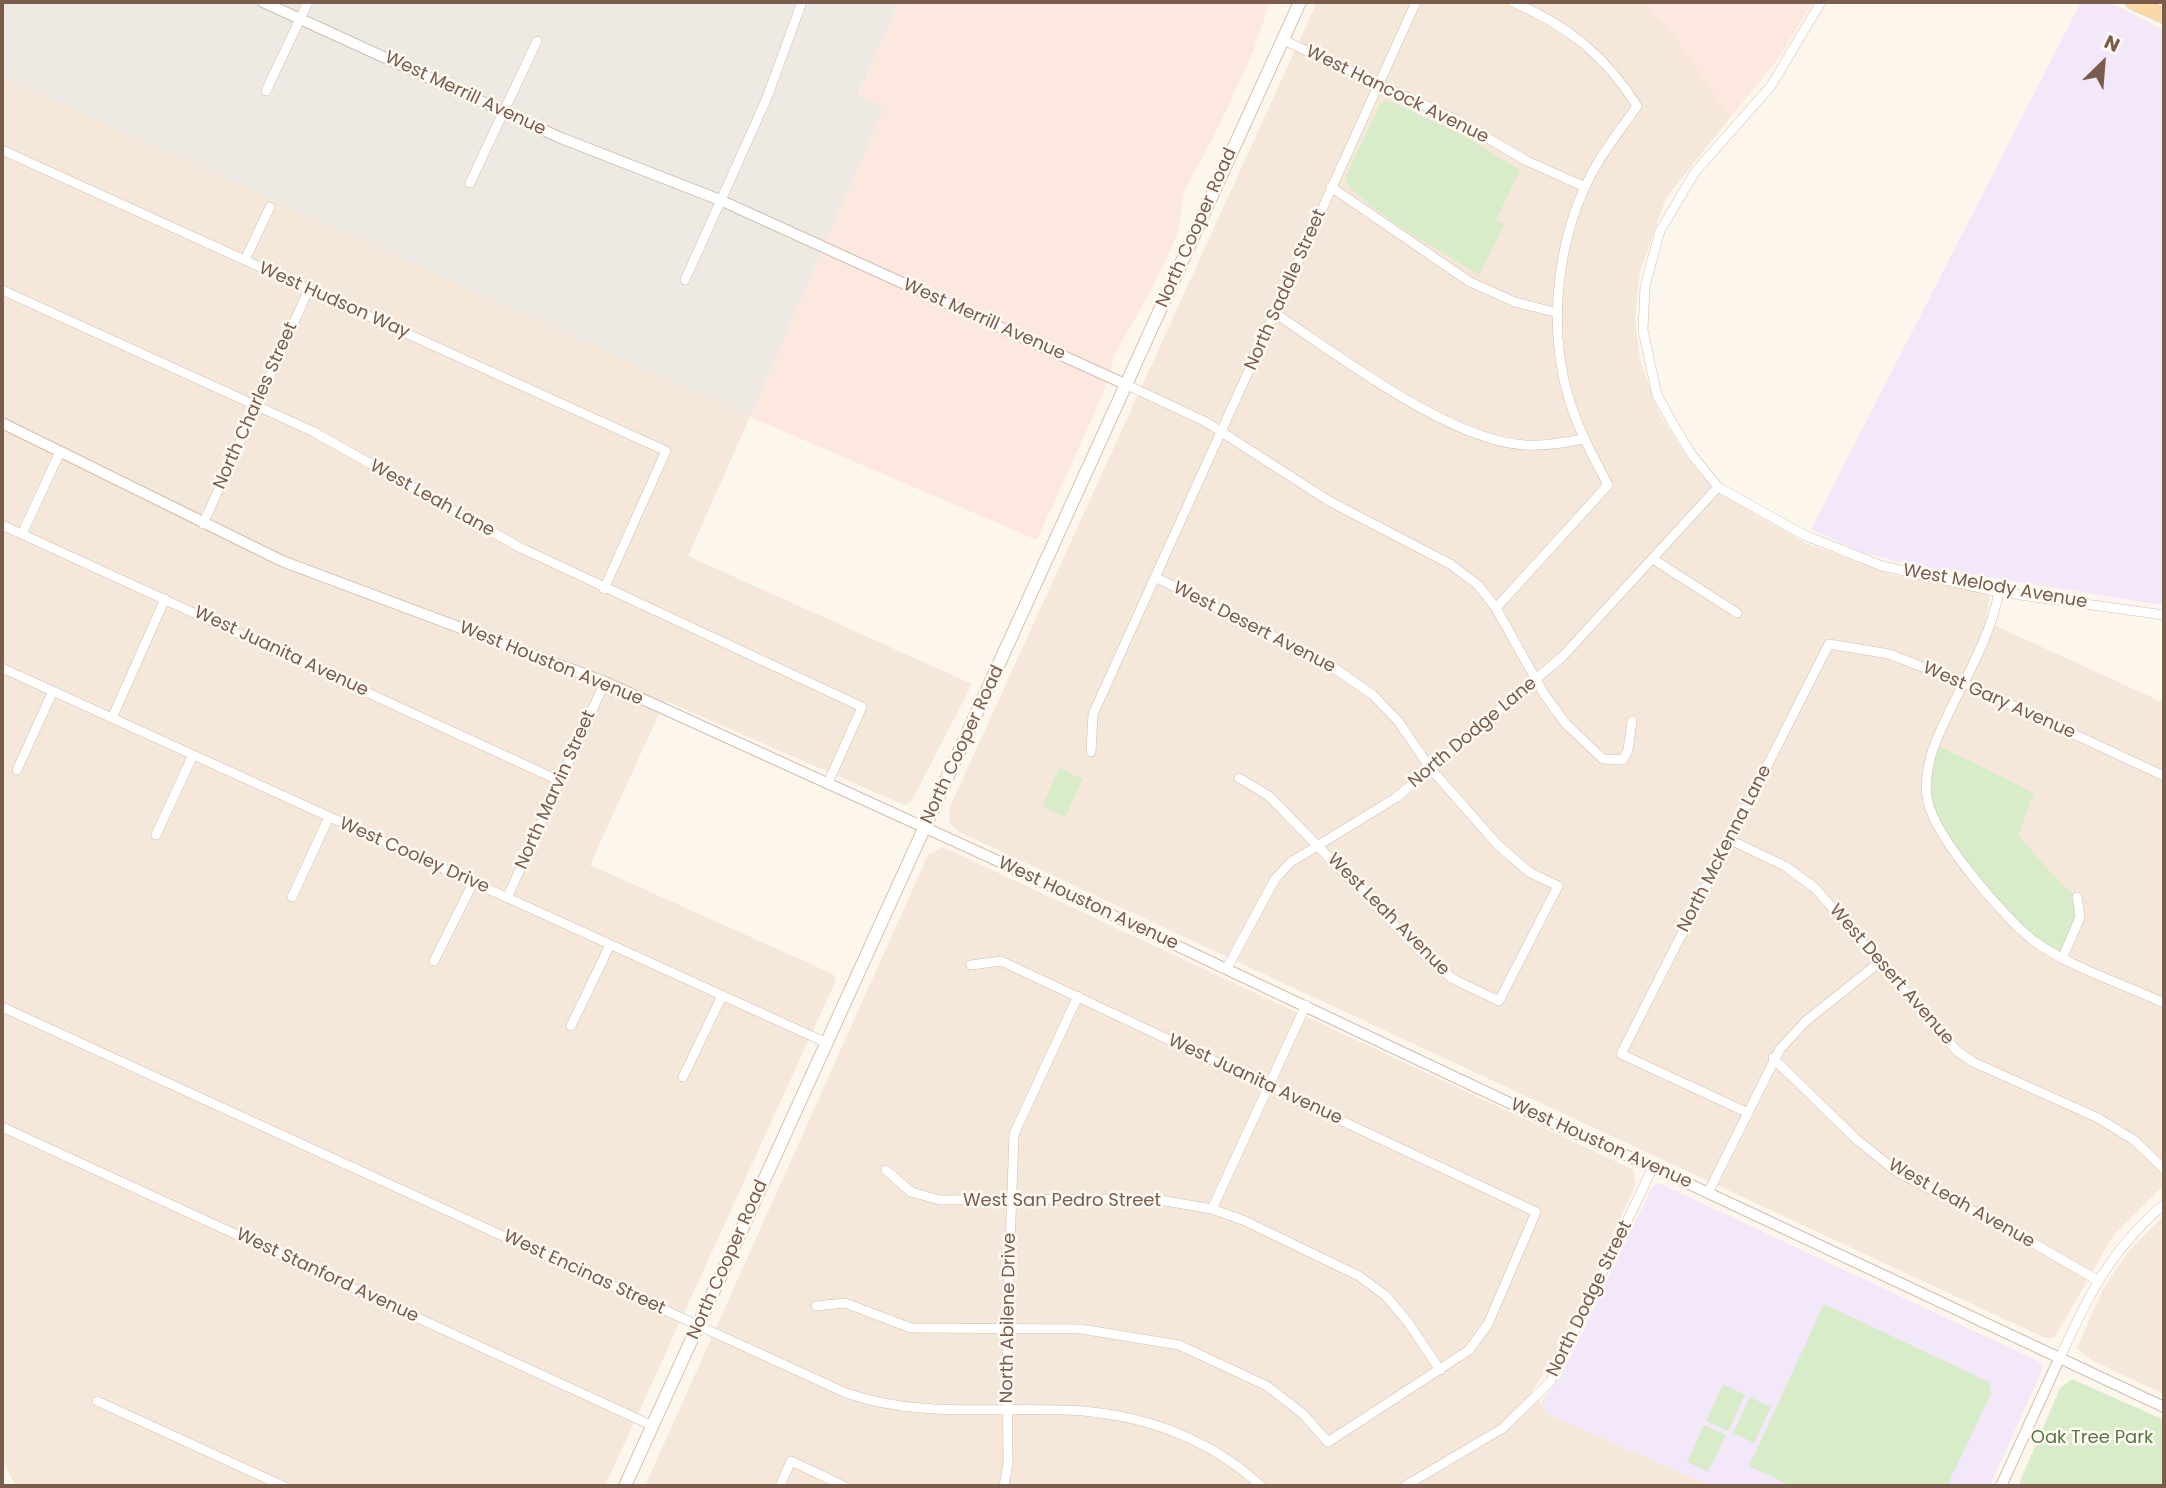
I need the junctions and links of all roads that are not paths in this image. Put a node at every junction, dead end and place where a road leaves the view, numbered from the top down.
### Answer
1 (263, 2) edge
2 (308, 2) edge
3 (802, 2) edge
4 (1300, 2) edge
5 (1416, 2) edge
6 (1513, 2) edge
7 (1821, 2) edge
8 (2133, 2) edge
9 (2164, 16) edge
10 (300, 19) junction
11 (1283, 40) junction
12 (537, 41) dead end
13 (1378, 85) junction
14 (266, 91) dead end
15 (504, 112) junction
16 (2, 150) edge
17 (470, 183) dead end
18 (1331, 187) junction
19 (1585, 187) junction
20 (720, 200) junction
21 (270, 207) dead end
22 (245, 260) junction
23 (685, 280) dead end
24 (309, 289) junction
25 (2, 290) edge
26 (1558, 313) junction
27 (1276, 314) junction
28 (1126, 385) junction
29 (256, 406) junction
30 (2, 423) edge
31 (1223, 432) junction
32 (1583, 439) junction
33 (60, 452) junction
34 (1718, 487) junction
35 (203, 524) junction
36 (2, 525) edge
37 (22, 534) junction
38 (1653, 558) junction
39 (1155, 577) junction
40 (604, 589) junction
41 (1999, 592) junction
42 (165, 599) junction
43 (1496, 608) junction
44 (1737, 613) dead end
45 (2164, 615) edge
46 (1829, 644) joint
47 (2, 668) edge
48 (1536, 680) junction
49 (605, 682) junction
50 (1964, 683) junction
51 (53, 691) junction
52 (112, 718) junction
53 (1632, 721) dead end
54 (1091, 752) dead end
55 (193, 755) junction
56 (1431, 769) junction
57 (17, 770) dead end
58 (2164, 776) edge
59 (1239, 778) dead end
60 (560, 781) junction
61 (828, 783) junction
62 (330, 817) junction
63 (925, 828) junction
64 (156, 835) dead end
65 (1730, 840) junction
66 (1316, 844) junction
67 (473, 883) junction
68 (292, 897) dead end
69 (2077, 897) dead end
70 (507, 898) junction
71 (610, 944) junction
72 (2063, 957) junction
73 (434, 961) dead end
74 (1881, 961) junction
75 (971, 965) dead end
76 (1227, 968) junction
77 (722, 996) junction
78 (1077, 996) junction
79 (1499, 1001) joint
80 (2164, 1003) edge
81 (1306, 1005) junction
82 (2, 1007) edge
83 (571, 1026) dead end
84 (827, 1043) junction
85 (1773, 1058) junction
86 (683, 1077) dead end
87 (1267, 1086) junction
88 (1746, 1112) junction
89 (2, 1127) edge
90 (1653, 1167) junction
91 (2164, 1169) edge
92 (886, 1170) dead end
93 (1708, 1193) junction
94 (1010, 1200) junction
95 (2164, 1204) edge
96 (1212, 1209) junction
97 (2097, 1280) junction
98 (816, 1306) dead end
99 (698, 1325) junction
100 (1007, 1329) junction
101 (2060, 1357) junction
102 (1440, 1370) junction
103 (97, 1401) dead end
104 (2164, 1406) edge
105 (1008, 1411) junction
106 (653, 1426) junction
107 (283, 1486) edge
108 (625, 1486) edge
109 (780, 1486) edge
110 (844, 1486) edge
111 (1004, 1486) edge
112 (1261, 1486) edge
113 (1405, 1486) edge
114 (2001, 1486) edge

1 - 10 street, West Merrill Avenue
2 - 10 street
3 - 20 street
4 - 11 main road, North Cooper Road
5 - 13 street, North Saddle Street
6 - 19 street
7 - 34 street
8 - 9 main road
10 - 14 street
10 - 15 street, West Merrill Avenue
11 - 13 street, West Hancock Avenue
11 - 28 main road, North Cooper Road
12 - 15 street
13 - 18 street, North Saddle Street
13 - 19 street, West Hancock Avenue
15 - 17 street
15 - 20 street, West Merrill Avenue
16 - 22 street, West Hudson Way
18 - 26 street
18 - 27 street, North Saddle Street
19 - 26 street
20 - 23 street
20 - 28 street, West Merrill Avenue
21 - 22 street
22 - 24 street, West Hudson Way
24 - 29 street, North Charles Street
24 - 40 street, West Hudson Way
25 - 29 street, West Leah Lane
26 - 32 street
27 - 31 street, North Saddle Street
27 - 32 street
28 - 31 street, West Merrill Avenue
28 - 63 main road, North Cooper Road
29 - 35 street, North Charles Street
29 - 40 street, West Leah Lane
30 - 33 street, West Houston Avenue
31 - 39 street, North Saddle Street
31 - 43 street, West Merrill Avenue
32 - 43 street
33 - 35 street, West Houston Avenue
33 - 37 street
34 - 38 street, North Dodge Lane
34 - 41 street, West Melody Avenue
35 - 49 street, West Houston Avenue
36 - 37 street, West Juanita Avenue
37 - 42 street, West Juanita Avenue
38 - 44 street
38 - 48 street, North Dodge Lane
39 - 54 street, North Saddle Street
39 - 56 street, West Desert Avenue
40 - 61 street, West Leah Lane
41 - 45 street, West Melody Avenue
41 - 50 street
42 - 52 street
42 - 60 street, West Juanita Avenue
43 - 48 street, West Merrill Avenue
46 - 50 street, West Gary Avenue
46 - 65 street, North McKenna Lane
47 - 51 street, West Cooley Drive
48 - 53 street, West Merrill Avenue
48 - 56 street, North Dodge Lane
49 - 60 street, North Marvin Street
49 - 61 street, West Houston Avenue
50 - 58 street, West Gary Avenue
50 - 72 street
51 - 52 street, West Cooley Drive
51 - 57 street
52 - 55 street, West Cooley Drive
55 - 62 street, West Cooley Drive
55 - 64 street
56 - 66 street, North Dodge Lane
56 - 79 street, West Desert Avenue
59 - 66 street, West Leah Avenue
60 - 70 street, North Marvin Street
61 - 63 street, West Houston Avenue
62 - 67 street, West Cooley Drive
62 - 68 street
63 - 76 street, West Houston Avenue
63 - 84 main road, North Cooper Road
65 - 74 street, West Desert Avenue
65 - 88 street, North McKenna Lane
66 - 76 street, North Dodge Lane
66 - 79 street, West Leah Avenue
67 - 70 street, West Cooley Drive
67 - 73 street
69 - 72 street
70 - 71 street, West Cooley Drive
71 - 77 street, West Cooley Drive
71 - 83 street
72 - 80 street
74 - 85 street
74 - 91 street, West Desert Avenue
75 - 78 street, West Juanita Avenue
76 - 81 street, West Houston Avenue
77 - 84 street, West Cooley Drive
77 - 86 street
78 - 87 street, West Juanita Avenue
78 - 94 street, North Abilene Drive
81 - 87 street
81 - 90 street, West Houston Avenue
82 - 99 street, West Encinas Street
84 - 99 main road, North Cooper Road
85 - 88 street
85 - 97 street, West Leah Avenue
87 - 96 street
87 - 102 street, West Juanita Avenue
88 - 93 street
89 - 106 street, West Stanford Avenue
90 - 93 street, West Houston Avenue
90 - 113 street, North Dodge Street
92 - 94 street, West San Pedro Street
93 - 101 street, West Houston Avenue
94 - 96 street, West San Pedro Street
94 - 100 street, North Abilene Drive
95 - 97 street
96 - 102 street, West San Pedro Street
97 - 101 street
98 - 100 street
99 - 105 street, West Encinas Street
99 - 106 main road, North Cooper Road
100 - 102 street
100 - 105 street, North Abilene Drive
101 - 104 street, West Houston Avenue
101 - 114 street
103 - 107 street
105 - 111 street, North Abilene Drive
105 - 112 street, West Encinas Street
106 - 108 main road, North Cooper Road
109 - 110 street

